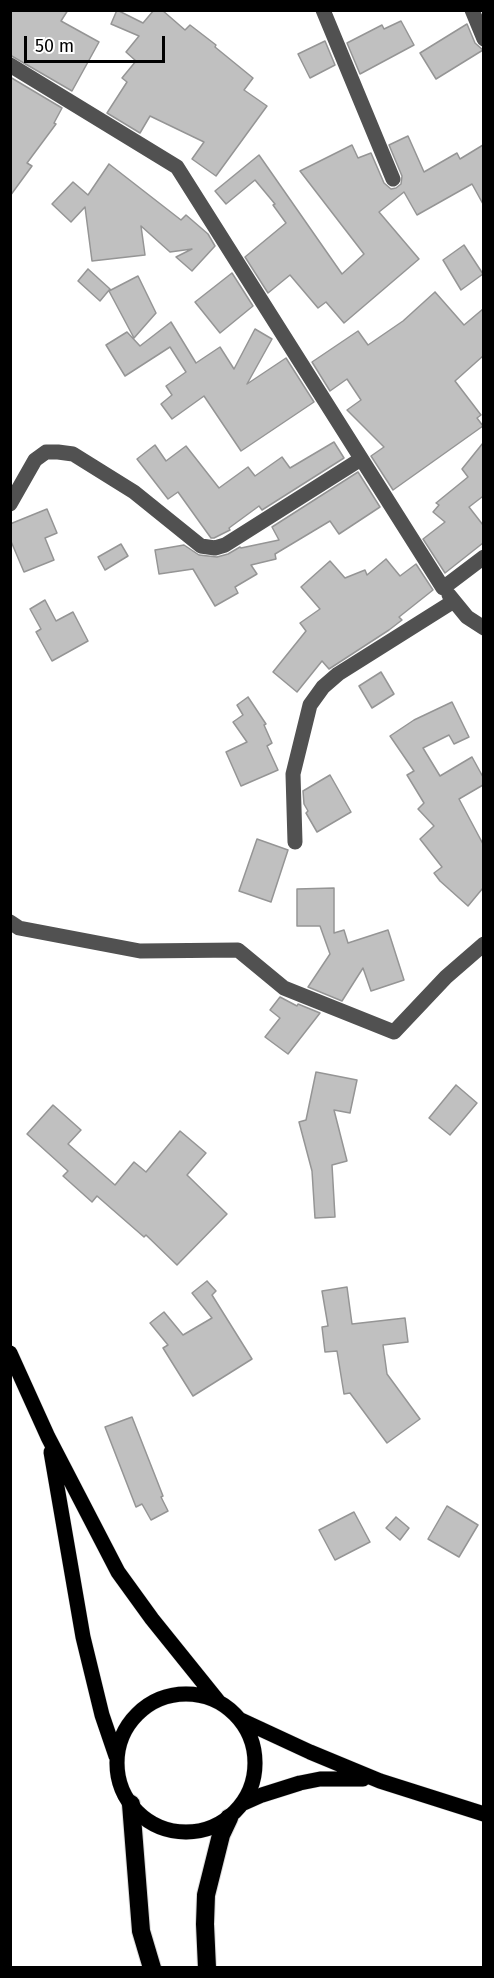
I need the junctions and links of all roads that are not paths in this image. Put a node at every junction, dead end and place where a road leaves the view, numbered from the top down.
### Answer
1 (323, 10) edge
2 (471, 10) edge
3 (483, 39) edge
4 (10, 65) edge
5 (393, 179) dead end
6 (361, 459) junction
7 (10, 504) edge
8 (483, 557) edge
9 (443, 588) junction
10 (454, 601) junction
11 (483, 628) edge
12 (295, 842) dead end
13 (10, 922) edge
14 (483, 944) edge
15 (10, 1353) edge
16 (48, 1437) junction
17 (218, 1701) junction
18 (241, 1720) junction
19 (117, 1759) junction
20 (380, 1781) junction
21 (244, 1803) junction
22 (131, 1804) junction
23 (483, 1814) edge
24 (229, 1818) junction
25 (152, 1968) edge
26 (207, 1968) edge

1 - 5 street
2 - 3 street
4 - 6 street
6 - 7 street
6 - 9 street
8 - 9 street
9 - 10 street
10 - 11 street
10 - 12 street
13 - 14 street
15 - 16 main road
16 - 17 main road
16 - 19 main road
17 - 18 main road
17 - 19 main road
18 - 20 main road
18 - 21 main road
19 - 22 main road
20 - 21 main road
20 - 23 main road
21 - 24 main road
22 - 24 main road
22 - 25 highway
24 - 26 highway

